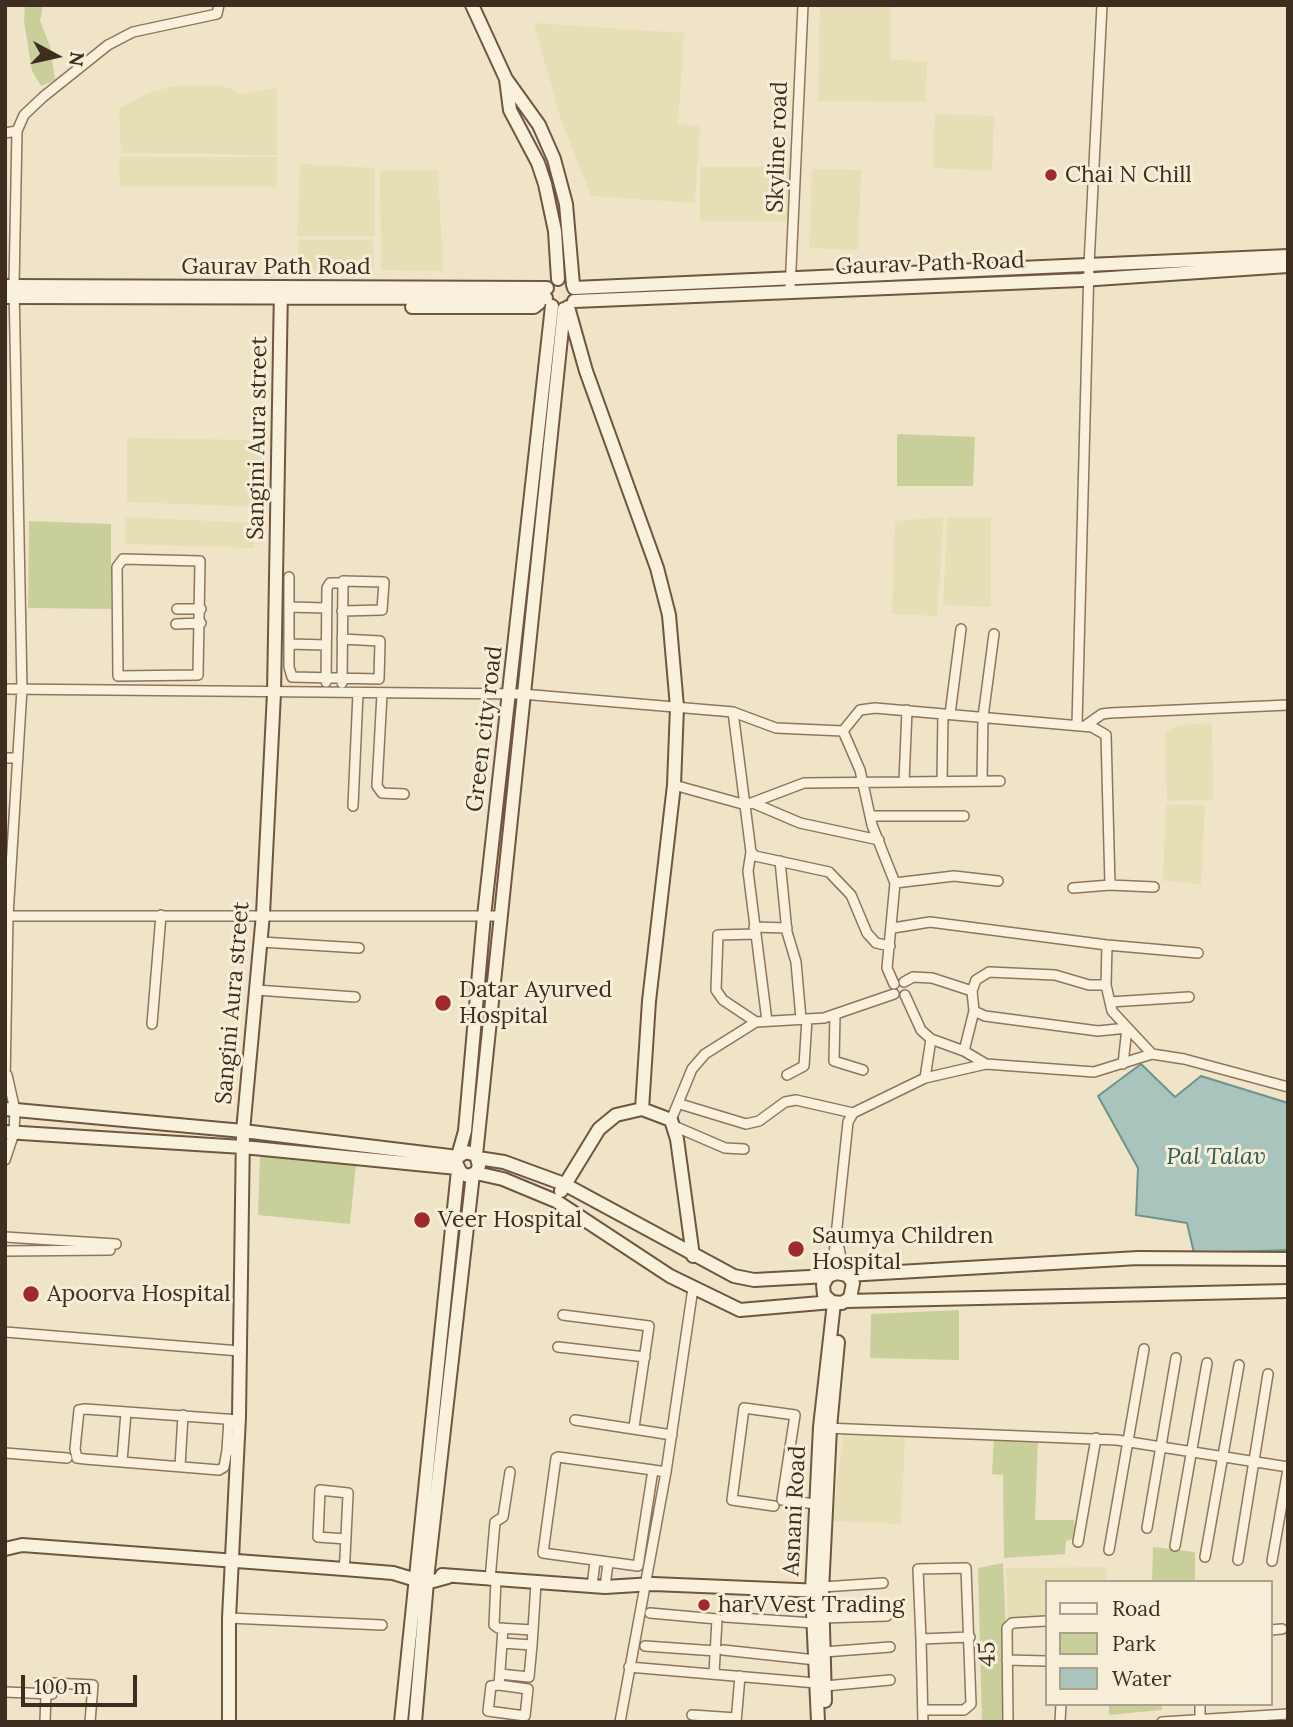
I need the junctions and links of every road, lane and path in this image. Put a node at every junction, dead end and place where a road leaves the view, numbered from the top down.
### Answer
1 (219, 5) edge
2 (472, 5) edge
3 (803, 5) edge
4 (1102, 5) edge
5 (506, 79) junction
6 (17, 131) junction
7 (5, 132) edge
8 (563, 192) junction
9 (549, 197) junction
10 (1288, 256) edge
11 (1089, 265) junction
12 (1288, 266) edge
13 (1089, 279) junction
14 (791, 283) junction
15 (11, 293) edge
16 (281, 298) junction
17 (560, 298) junction
18 (289, 577) dead end
19 (342, 583) junction
20 (289, 607) junction
21 (326, 608) junction
22 (177, 609) dead end
23 (201, 609) junction
24 (342, 611) junction
25 (201, 623) junction
26 (176, 624) dead end
27 (961, 629) dead end
28 (994, 634) dead end
29 (342, 639) junction
30 (289, 644) junction
31 (326, 645) junction
32 (175, 676) junction
33 (326, 678) junction
34 (342, 679) junction
35 (5, 689) edge
36 (22, 689) junction
37 (175, 691) junction
38 (274, 693) junction
39 (326, 693) junction
40 (342, 693) junction
41 (358, 693) junction
42 (382, 694) junction
43 (516, 694) junction
44 (1288, 705) edge
45 (677, 707) junction
46 (907, 710) junction
47 (733, 712) junction
48 (947, 714) junction
49 (983, 717) junction
50 (1081, 726) junction
51 (843, 731) junction
52 (5, 758) edge
53 (18, 758) junction
54 (982, 781) junction
55 (1000, 781) dead end
56 (863, 782) junction
57 (904, 782) junction
58 (942, 782) junction
59 (674, 785) junction
60 (404, 794) dead end
61 (750, 804) junction
62 (353, 806) dead end
63 (870, 816) junction
64 (964, 816) dead end
65 (879, 840) junction
66 (751, 852) junction
67 (8, 859) edge
68 (780, 861) junction
69 (998, 881) dead end
70 (895, 883) junction
71 (1110, 885) junction
72 (1154, 887) dead end
73 (1073, 888) dead end
74 (263, 914) junction
75 (161, 915) junction
76 (8, 916) junction
77 (484, 916) junction
78 (499, 916) junction
79 (787, 928) junction
80 (893, 928) junction
81 (754, 931) junction
82 (261, 942) junction
83 (890, 946) junction
84 (1107, 946) junction
85 (359, 948) dead end
86 (1198, 953) dead end
87 (1106, 985) junction
88 (897, 986) junction
89 (256, 990) junction
90 (972, 991) junction
91 (355, 997) dead end
92 (1189, 997) dead end
93 (1110, 1002) junction
94 (974, 1011) junction
95 (835, 1014) junction
96 (804, 1019) junction
97 (767, 1021) junction
98 (756, 1022) junction
99 (152, 1024) dead end
100 (1127, 1028) junction
101 (931, 1040) junction
102 (964, 1051) junction
103 (1152, 1054) junction
104 (986, 1064) junction
105 (1123, 1064) junction
106 (863, 1070) dead end
107 (787, 1074) dead end
108 (6, 1077) edge
109 (925, 1078) junction
110 (1288, 1087) edge
111 (680, 1104) junction
112 (10, 1110) edge
113 (642, 1110) junction
114 (853, 1113) junction
115 (673, 1123) junction
116 (243, 1131) junction
117 (10, 1132) edge
118 (243, 1147) junction
119 (744, 1149) dead end
120 (477, 1157) junction
121 (5, 1160) edge
122 (458, 1163) junction
123 (475, 1173) junction
124 (564, 1184) junction
125 (556, 1201) junction
126 (5, 1237) edge
127 (5, 1251) edge
128 (693, 1256) junction
129 (1288, 1258) edge
130 (838, 1275) junction
131 (692, 1288) junction
132 (1288, 1291) edge
133 (839, 1303) junction
134 (563, 1315) dead end
135 (5, 1332) edge
136 (558, 1347) dead end
137 (1144, 1349) dead end
138 (240, 1351) junction
139 (645, 1357) junction
140 (1177, 1358) dead end
141 (1208, 1363) dead end
142 (1239, 1365) dead end
143 (1268, 1374) dead end
144 (126, 1412) junction
145 (183, 1415) junction
146 (234, 1419) junction
147 (575, 1420) dead end
148 (634, 1427) junction
149 (825, 1428) junction
150 (671, 1435) junction
151 (1096, 1438) junction
152 (1128, 1442) junction
153 (1162, 1447) junction
154 (232, 1450) junction
155 (1191, 1452) junction
156 (5, 1453) edge
157 (1222, 1457) junction
158 (66, 1458) dead end
159 (122, 1462) junction
160 (1255, 1462) junction
161 (180, 1466) junction
162 (1288, 1468) edge
163 (653, 1470) junction
164 (510, 1472) dead end
165 (666, 1472) junction
166 (816, 1504) junction
167 (774, 1506) dead end
168 (1147, 1528) dead end
169 (5, 1539) edge
170 (346, 1539) junction
171 (1078, 1542) dead end
172 (22, 1545) junction
173 (1175, 1546) dead end
174 (5, 1549) edge
175 (1109, 1550) dead end
176 (1205, 1557) dead end
177 (1238, 1560) dead end
178 (233, 1561) junction
179 (1272, 1561) dead end
180 (595, 1562) junction
181 (608, 1563) junction
182 (344, 1569) junction
183 (421, 1575) junction
184 (493, 1580) junction
185 (536, 1583) junction
186 (883, 1583) dead end
187 (643, 1584) junction
188 (598, 1587) junction
189 (819, 1590) junction
190 (650, 1613) dead end
191 (887, 1616) dead end
192 (725, 1617) dead end
193 (229, 1618) junction
194 (818, 1620) junction
195 (1044, 1621) edge
196 (382, 1625) dead end
197 (503, 1628) junction
198 (1282, 1629) dead end
199 (533, 1630) junction
200 (1272, 1630) edge
201 (970, 1637) junction
202 (920, 1639) junction
203 (502, 1643) junction
204 (532, 1645) junction
205 (645, 1646) dead end
206 (890, 1647) dead end
207 (719, 1651) junction
208 (820, 1656) junction
209 (1007, 1660) junction
210 (1044, 1661) edge
211 (629, 1667) junction
212 (500, 1674) junction
213 (714, 1674) junction
214 (740, 1676) junction
215 (890, 1680) dead end
216 (821, 1684) junction
217 (499, 1685) junction
218 (5, 1692) edge
219 (46, 1694) junction
220 (923, 1710) junction
221 (1288, 1714) edge
222 (692, 1715) dead end
223 (736, 1720) edge
224 (1200, 1720) edge
225 (46, 1722) edge
226 (90, 1722) edge
227 (229, 1722) edge
228 (401, 1722) edge
229 (415, 1722) edge
230 (620, 1722) edge
231 (818, 1722) edge
232 (826, 1722) edge
233 (923, 1722) edge
234 (1008, 1722) edge
235 (1162, 1722) edge

1 - 6 street
2 - 5 street
3 - 14 street, Skyline road
4 - 11 street
5 - 8 street
5 - 9 street
6 - 7 street
6 - 15 street
8 - 9 street
8 - 17 street
9 - 17 street
10 - 11 street, Gaurav Path Road
11 - 13 street
11 - 14 street, Gaurav Path Road
12 - 13 street, Gaurav Path Road
13 - 14 street, Gaurav Path Road
13 - 50 street
14 - 17 street, Gaurav Path Road
15 - 16 street, Gaurav Path Road
15 - 16 street
15 - 36 street
16 - 17 street, Gaurav Path Road
16 - 17 street
16 - 38 street, Sangini Aura street
17 - 43 street, Green city road
17 - 45 street
18 - 20 street
19 - 21 street
19 - 24 street
19 - 24 street
20 - 21 street
20 - 30 street
21 - 31 street
22 - 23 street
23 - 25 street
23 - 32 street
24 - 29 street
25 - 26 street
25 - 32 street
27 - 48 street
28 - 49 street
29 - 34 street
29 - 34 street
30 - 31 street
30 - 33 street
31 - 33 street
32 - 37 street
33 - 34 street
33 - 39 street
34 - 40 street
35 - 36 street
36 - 37 street
36 - 53 street
37 - 38 street
38 - 39 street
38 - 74 street, Sangini Aura street
39 - 40 street
40 - 41 street
41 - 42 street
41 - 62 street
42 - 43 street
42 - 60 street
43 - 45 street
43 - 77 street, Green city road
43 - 78 street, Green city road
44 - 50 street
45 - 47 street
45 - 59 street
46 - 48 street
46 - 51 street
46 - 57 street
47 - 51 street
47 - 61 street
48 - 49 street
48 - 58 street
49 - 50 street
49 - 54 street
50 - 71 street
51 - 56 street
52 - 53 street
53 - 67 street
54 - 55 street
54 - 58 street
56 - 57 street
56 - 61 street
56 - 63 street
57 - 58 street
59 - 61 street
59 - 113 street
61 - 65 street
61 - 66 street
63 - 64 street
63 - 65 street
65 - 70 street
66 - 68 street
66 - 81 street
67 - 76 street
68 - 79 street
68 - 83 street
69 - 70 street
70 - 80 street
71 - 72 street
71 - 73 street
74 - 75 street
74 - 77 street
74 - 82 street, Sangini Aura street
75 - 76 street
75 - 99 street
76 - 108 street
77 - 78 street
77 - 122 street, Green city road
78 - 120 street, Green city road
79 - 81 street
79 - 96 street
80 - 83 street
80 - 84 street
81 - 97 street
81 - 98 street
82 - 85 street
82 - 89 street, Sangini Aura street
83 - 88 street
84 - 86 street
84 - 87 street
87 - 90 street
87 - 93 street
88 - 90 street
88 - 95 street
88 - 101 street
89 - 91 street
89 - 116 street, Sangini Aura street
90 - 94 street
92 - 93 street
93 - 100 street
94 - 100 street
94 - 102 street
95 - 96 street
95 - 106 street
96 - 97 street
96 - 107 street
97 - 98 street
98 - 111 street
100 - 103 street
100 - 105 street
101 - 102 street
101 - 109 street
102 - 104 street
103 - 105 street
103 - 110 street
104 - 105 street
104 - 109 street
108 - 112 street
109 - 114 street
111 - 114 street
111 - 115 street
112 - 116 street
112 - 117 street
113 - 115 street
113 - 124 street
114 - 130 street
115 - 119 street
115 - 128 street
116 - 118 street, Sangini Aura street
116 - 122 street
117 - 118 street
117 - 121 street
118 - 122 street
118 - 138 street, Sangini Aura street
120 - 122 street
120 - 123 street, Green city road
120 - 124 street
122 - 123 street
122 - 183 street, Green city road
123 - 125 street
123 - 183 street, Green city road
124 - 125 street
124 - 128 street
125 - 131 street
126 - 127 street
128 - 130 street
129 - 130 street
130 - 133 street
130 - 133 street
131 - 133 street
131 - 150 street
132 - 133 street
133 - 149 street, Asnani Road
134 - 139 street
135 - 138 street
136 - 139 street
137 - 152 street
138 - 146 street, Sangini Aura street
139 - 148 street
140 - 153 street
141 - 155 street
142 - 157 street
143 - 160 street
144 - 145 street
144 - 159 street
144 - 159 street
145 - 146 street
145 - 161 street
146 - 154 street, Sangini Aura street
147 - 148 street
148 - 150 street
149 - 151 street
149 - 166 street, Asnani Road
149 - 189 street, Asnani Road
150 - 165 street
151 - 152 street
151 - 171 street
152 - 153 street
152 - 175 street
153 - 155 street
153 - 168 street
154 - 161 street
154 - 178 street, Sangini Aura street
155 - 157 street
155 - 173 street
156 - 158 street
157 - 160 street
157 - 176 street
159 - 161 street
160 - 162 street
160 - 177 street
162 - 179 street
163 - 165 street
163 - 180 street
163 - 181 street
164 - 184 street
165 - 187 street
166 - 167 street
166 - 189 street, Asnani Road
169 - 172 street
170 - 170 street
170 - 182 street
172 - 174 street
172 - 178 street
178 - 182 street
178 - 193 street, Sangini Aura street
180 - 181 street
180 - 188 street
181 - 188 street
182 - 183 street
183 - 184 street
183 - 228 street
183 - 229 street
184 - 185 street
184 - 197 street
185 - 188 street
185 - 199 street
186 - 189 street
187 - 188 street
187 - 189 street
187 - 211 street
189 - 194 street, Asnani Road
190 - 207 street
191 - 194 street
192 - 194 street
193 - 196 street
193 - 227 street, Sangini Aura street
194 - 208 street, Asnani Road
195 - 209 street, 45
197 - 199 street
197 - 203 street
198 - 200 street
199 - 204 street
201 - 202 street
201 - 202 street
201 - 220 street
202 - 220 street
203 - 204 street
203 - 212 street
204 - 212 street
205 - 207 street
206 - 208 street
207 - 208 street
207 - 213 street
208 - 216 street, Asnani Road
209 - 210 street
209 - 234 street, 45
211 - 213 street
211 - 230 street
212 - 217 street
213 - 214 street
214 - 216 street
214 - 223 street
215 - 216 street
216 - 231 street, Asnani Road
216 - 232 street, Asnani Road
217 - 217 street
218 - 219 street
219 - 225 street
219 - 226 street
220 - 233 street
221 - 224 street
222 - 223 street
224 - 235 street

